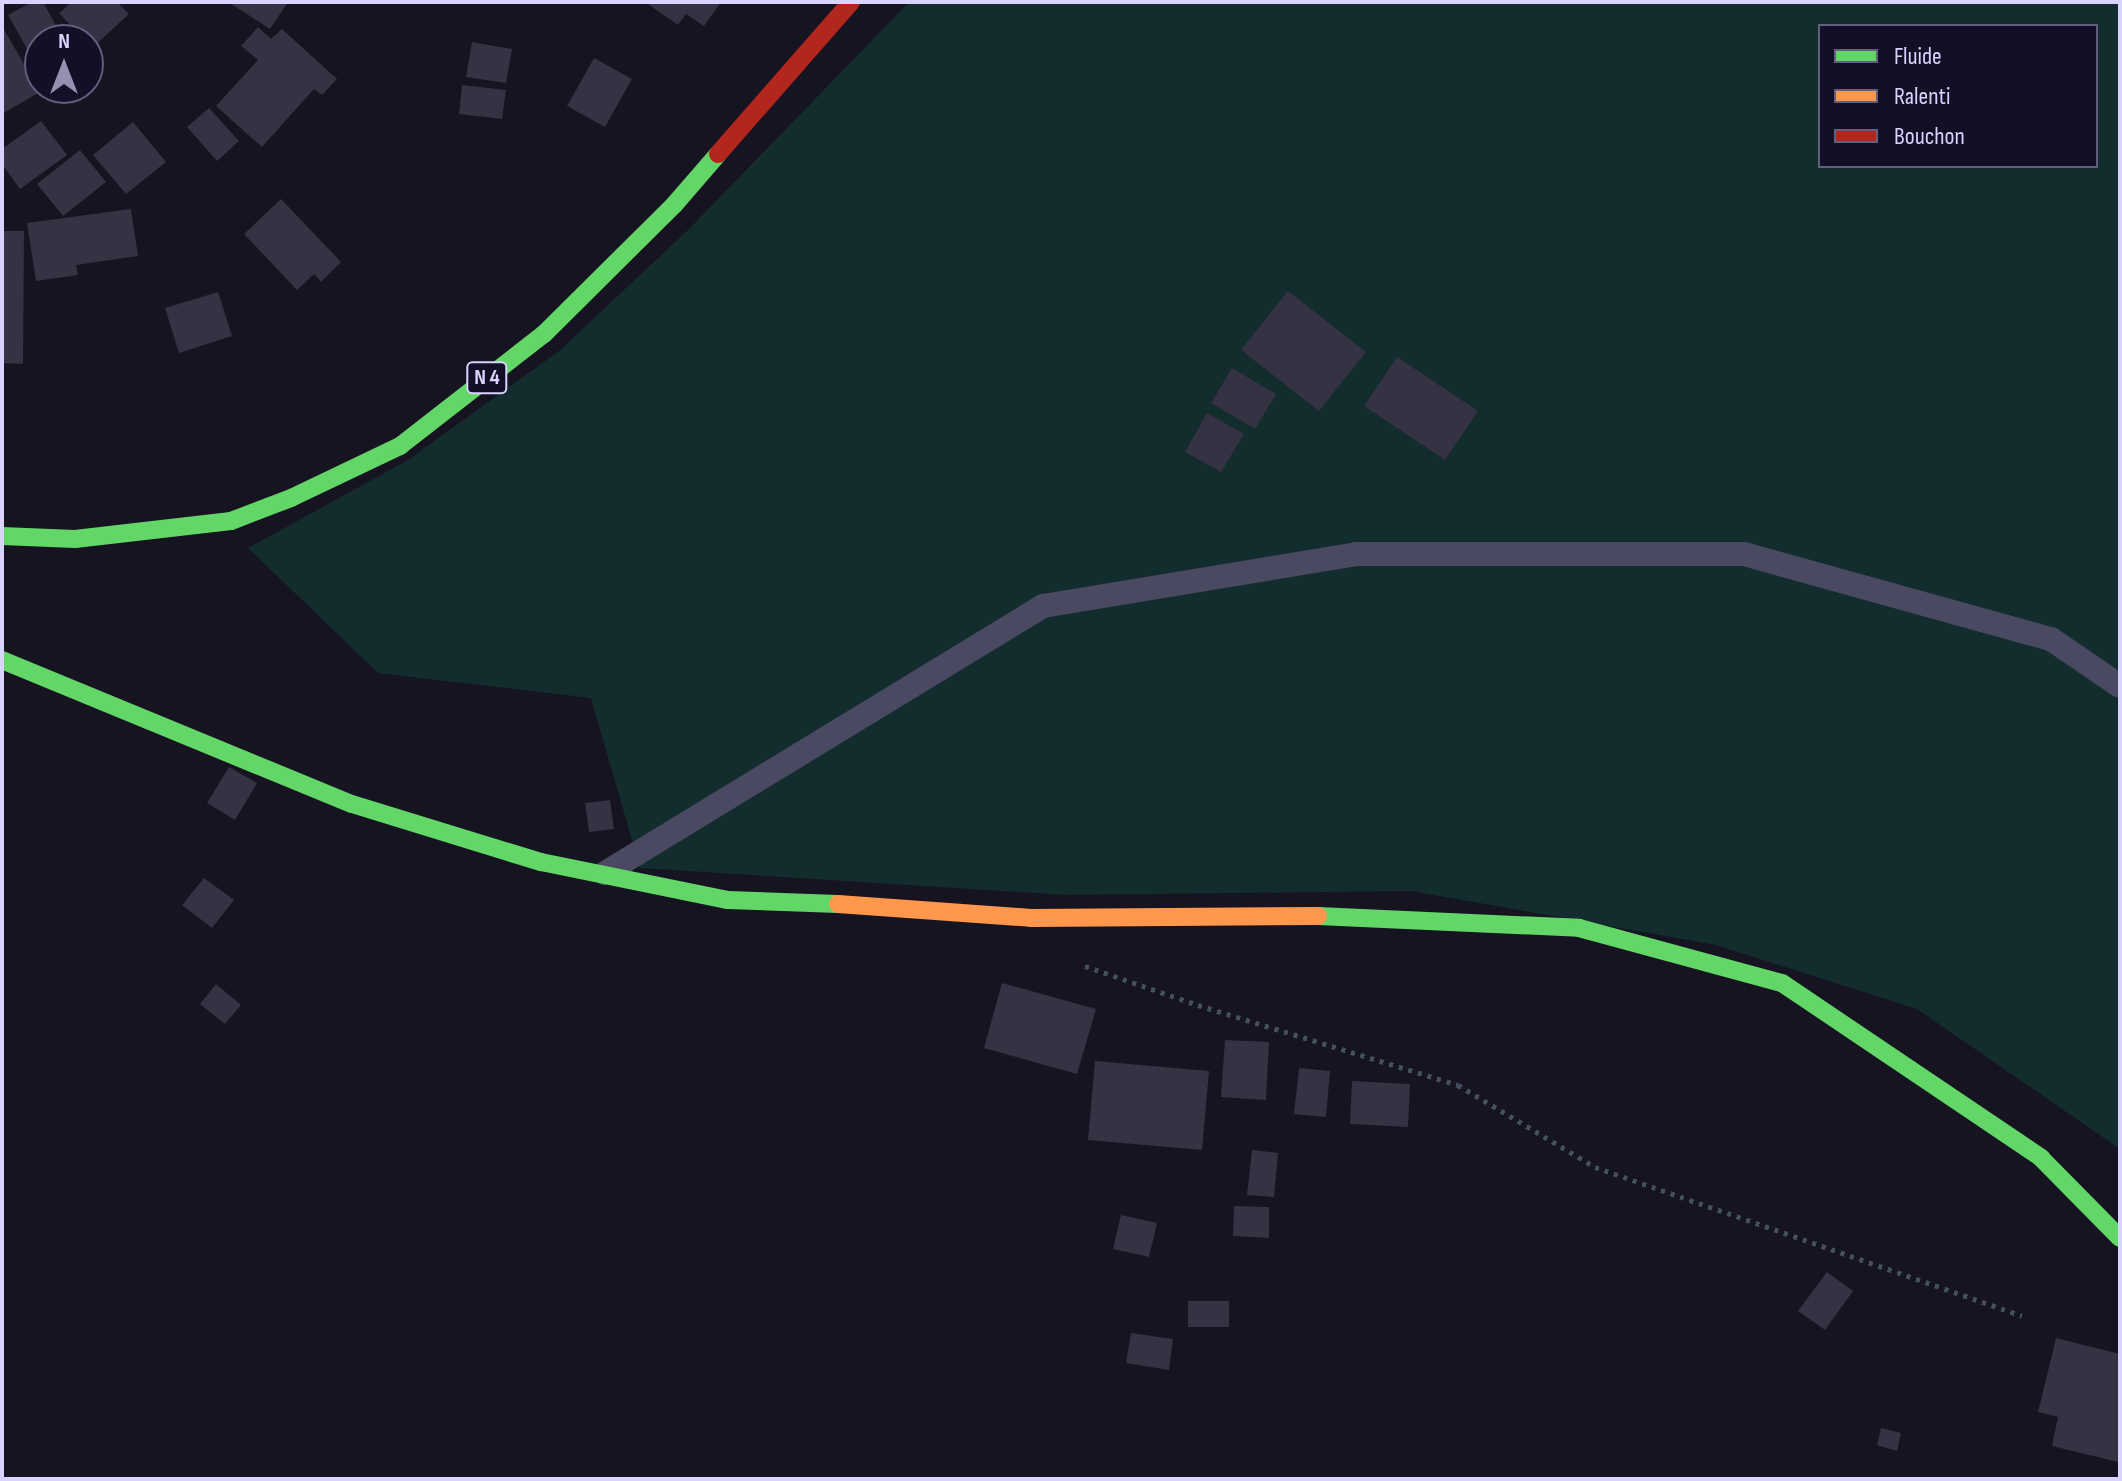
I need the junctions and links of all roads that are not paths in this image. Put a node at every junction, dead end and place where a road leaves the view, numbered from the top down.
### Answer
1 (851, 2) edge
2 (2, 536) edge
3 (2, 660) edge
4 (2120, 686) edge
5 (603, 875) junction
6 (2120, 1238) edge

1 - 2 street, N 4
3 - 5 street
4 - 5 lane
5 - 6 street

